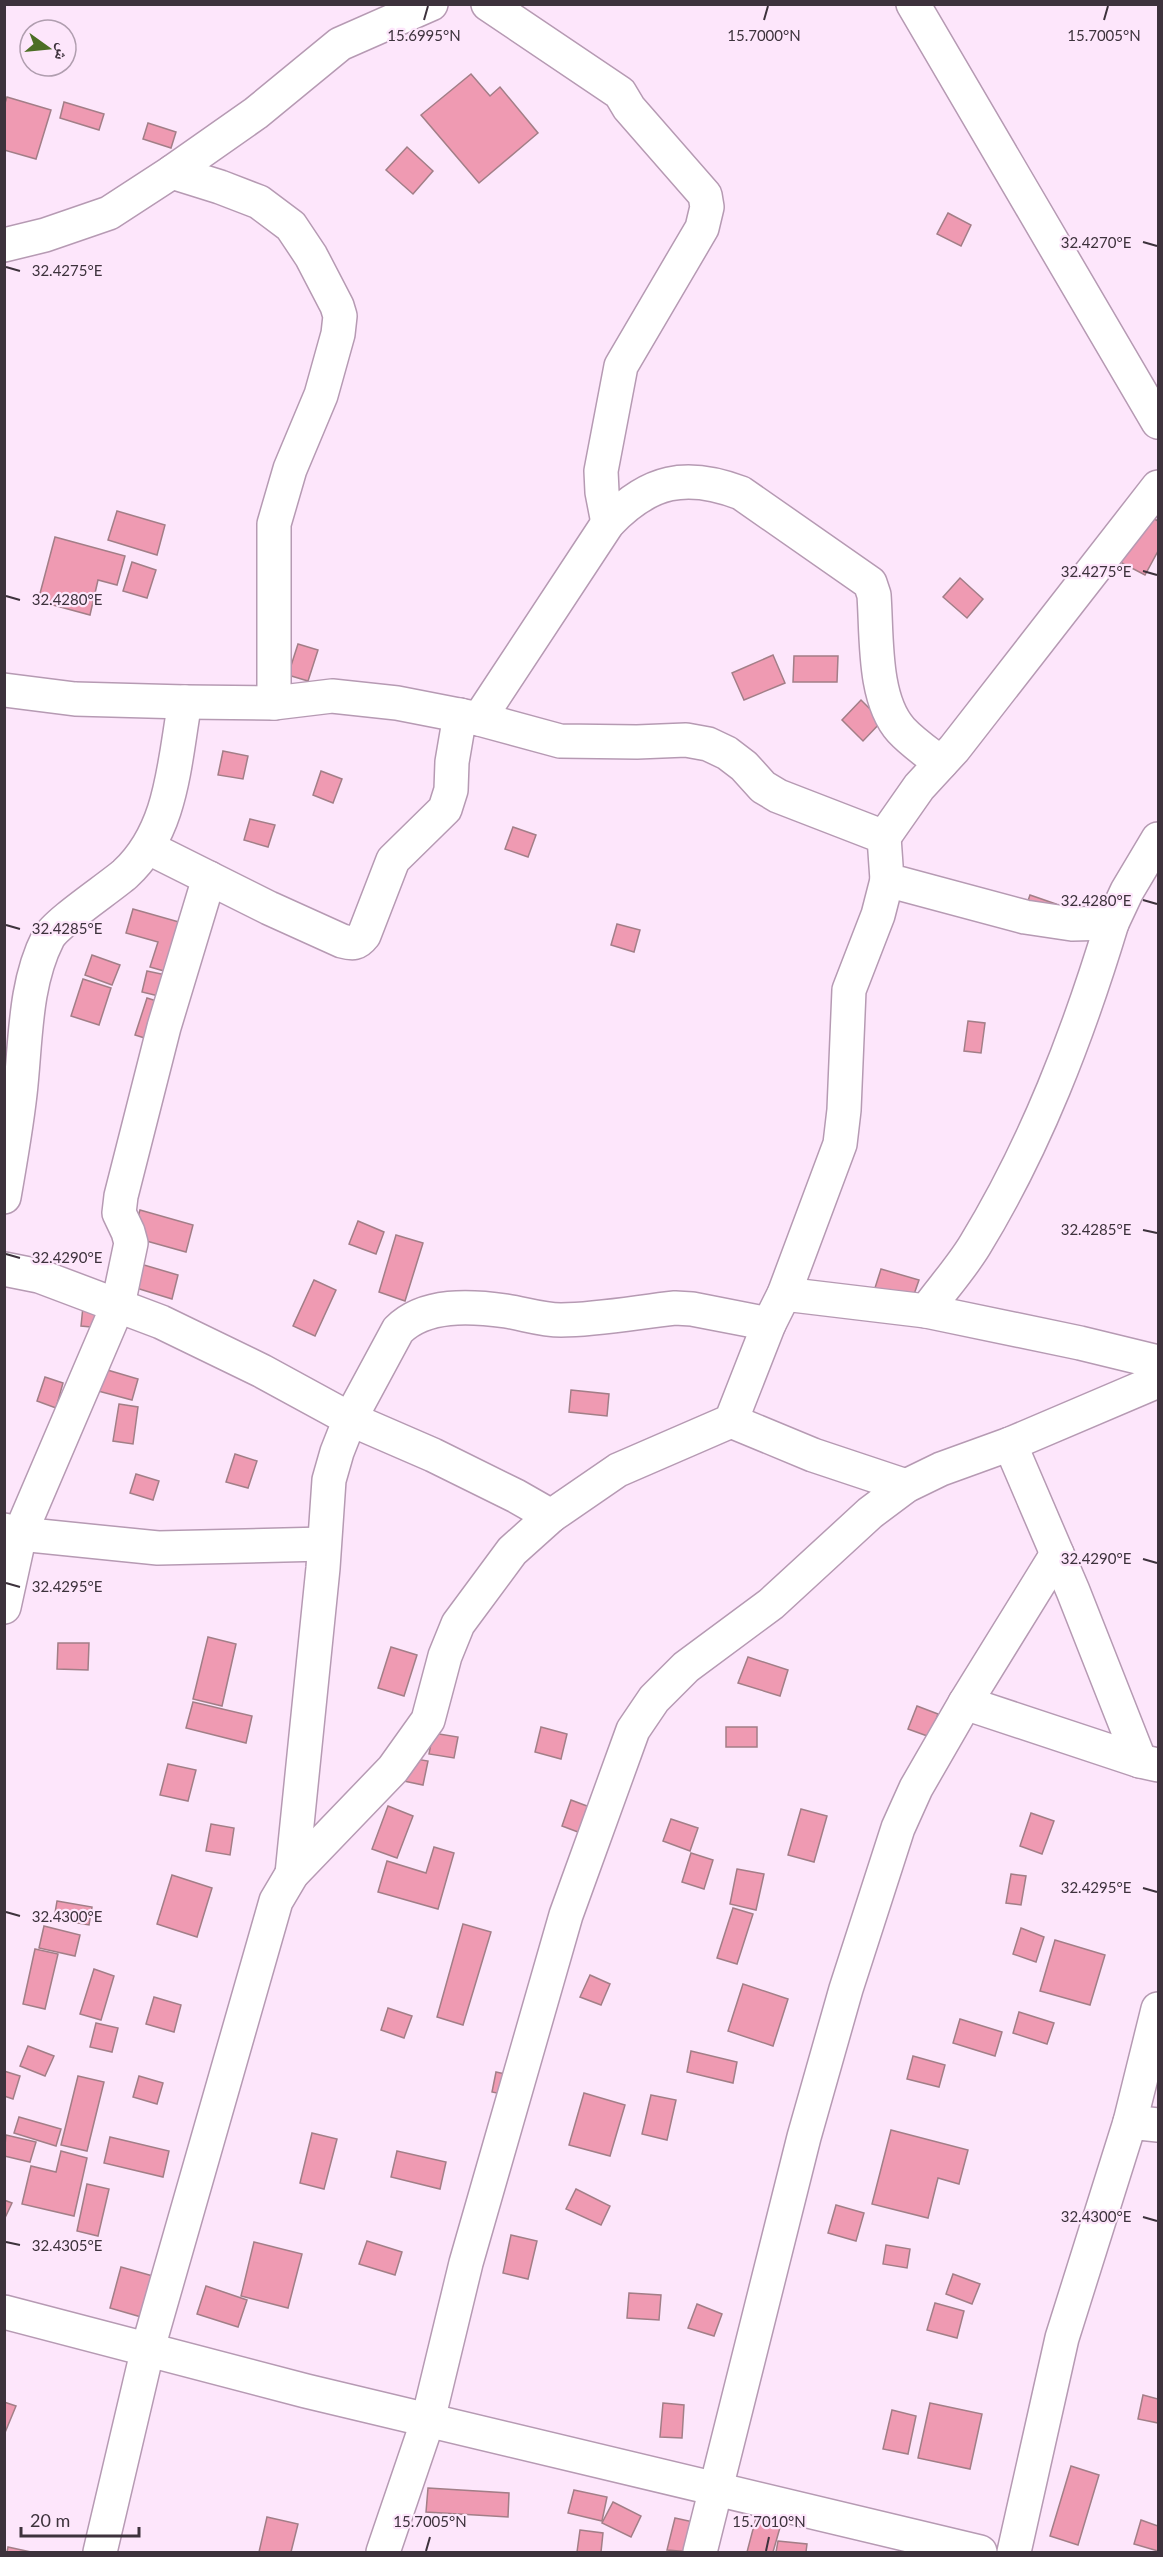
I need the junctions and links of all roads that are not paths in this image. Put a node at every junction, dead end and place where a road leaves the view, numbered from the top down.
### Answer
1 (431, 4) edge
2 (488, 4) edge
3 (913, 4) edge
4 (172, 172) junction
5 (4, 244) edge
6 (1158, 422) edge
7 (1158, 488) edge
8 (608, 523) junction
9 (4, 690) edge
10 (185, 702) junction
11 (274, 703) junction
12 (470, 717) junction
13 (941, 764) junction
14 (885, 837) junction
15 (1158, 840) edge
16 (149, 848) junction
17 (209, 878) junction
18 (887, 880) junction
19 (1112, 923) junction
20 (4, 1197) edge
21 (4, 1269) edge
22 (784, 1294) junction
23 (118, 1305) junction
24 (926, 1311) junction
25 (769, 1324) junction
26 (1158, 1362) edge
27 (1158, 1381) edge
28 (350, 1419) junction
29 (730, 1421) junction
30 (1010, 1444) junction
31 (906, 1486) junction
32 (551, 1516) junction
33 (12, 1532) edge
34 (324, 1544) junction
35 (1057, 1554) junction
36 (4, 1607) edge
37 (965, 1703) junction
38 (1149, 1763) edge
39 (292, 1874) junction
40 (1158, 2009) edge
41 (1144, 2124) edge
42 (4, 2312) edge
43 (148, 2348) junction
44 (428, 2420) junction
45 (717, 2488) junction
46 (100, 2553) edge
47 (383, 2553) edge
48 (700, 2553) edge
49 (980, 2553) edge
50 (1014, 2553) edge

1 - 4 street
2 - 8 street
3 - 6 street
4 - 5 street
4 - 11 street
7 - 13 street
8 - 12 street
8 - 13 street
9 - 10 street
10 - 11 street
10 - 16 street
11 - 12 street
12 - 14 street
12 - 17 street
13 - 14 street
14 - 18 street
15 - 19 street
16 - 17 street
16 - 20 street
17 - 23 street
18 - 19 street
18 - 22 street
19 - 24 street
21 - 23 street
22 - 24 street
22 - 25 street
23 - 28 street
23 - 33 street
24 - 26 street
25 - 28 street
25 - 29 street
27 - 30 street
28 - 32 street
28 - 34 street
29 - 31 street
29 - 32 street
30 - 31 street
30 - 35 street
31 - 44 street
32 - 39 street
33 - 34 street
33 - 36 street
34 - 39 street
35 - 37 street
35 - 38 street
37 - 38 street
37 - 45 street
39 - 43 street
40 - 41 street
41 - 50 street
42 - 43 street
43 - 44 street
43 - 46 street
44 - 45 street
44 - 47 street
45 - 48 street
45 - 49 street

